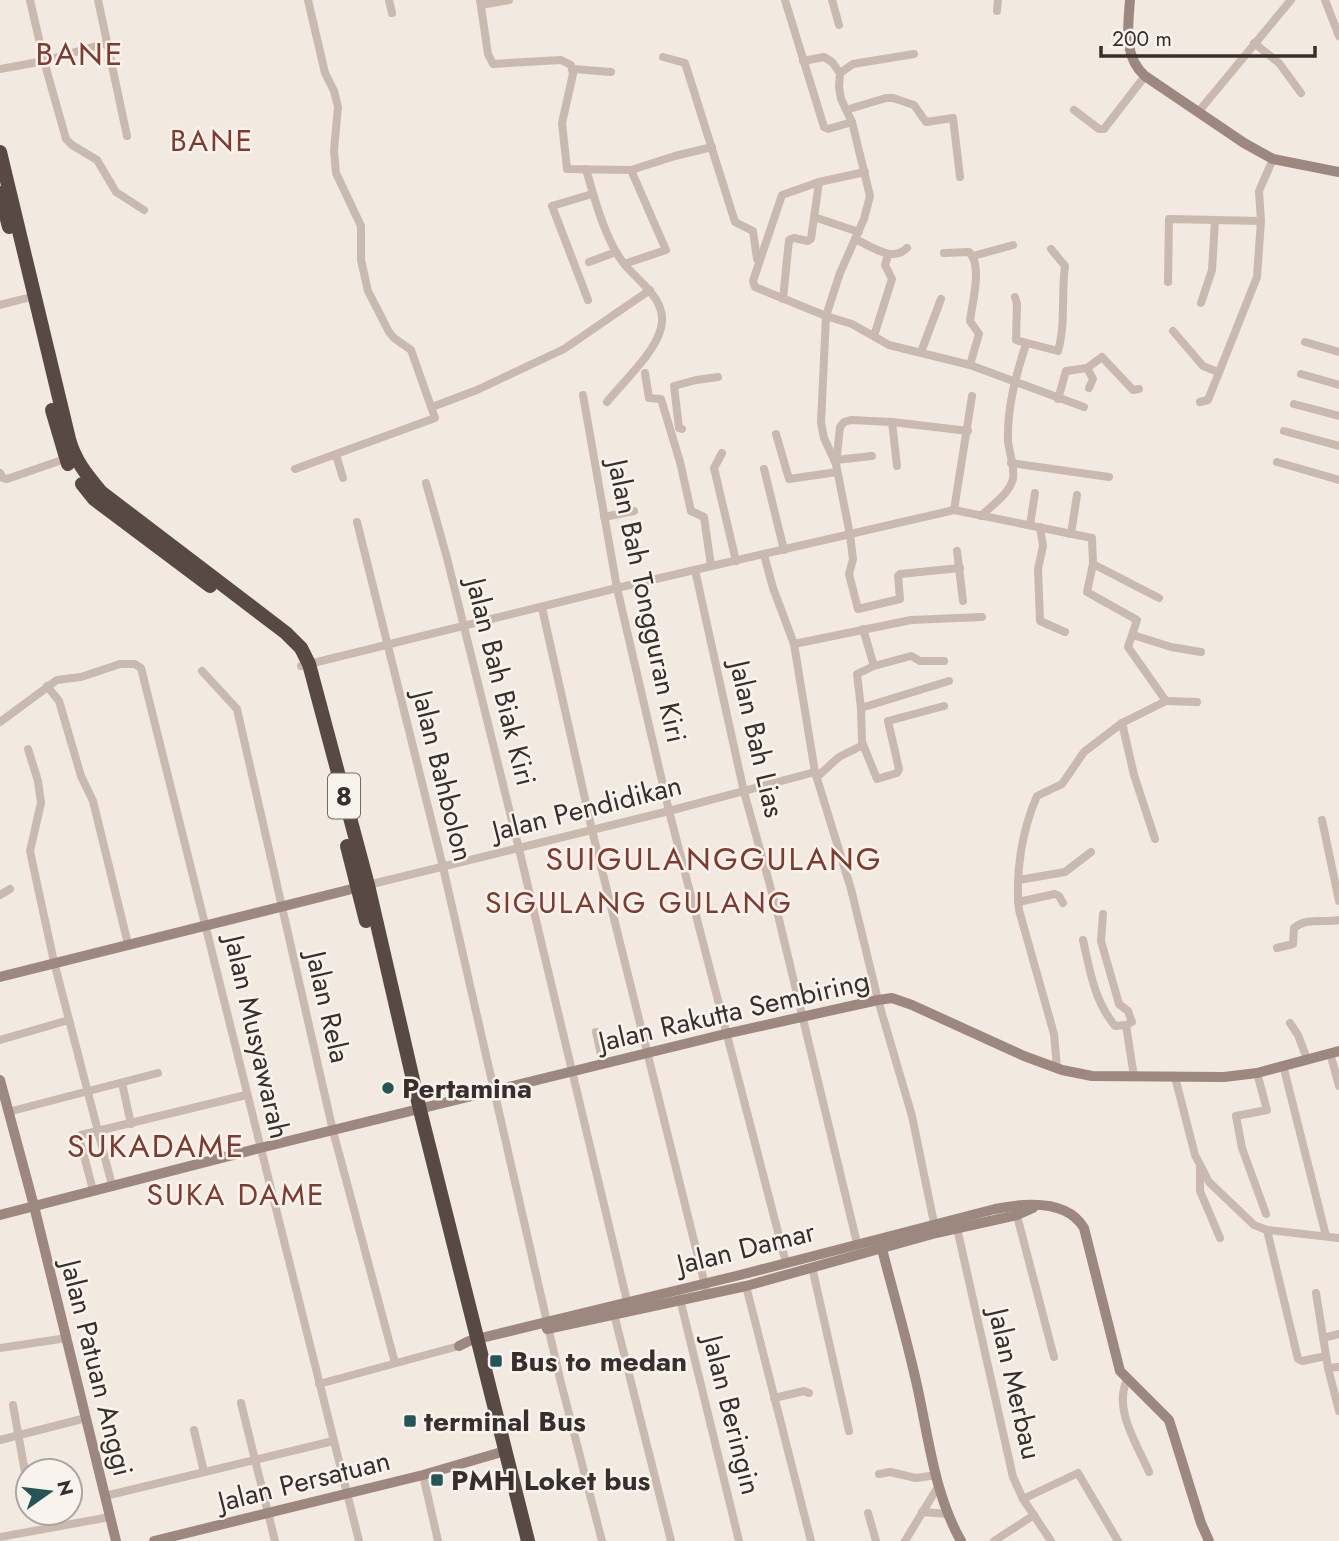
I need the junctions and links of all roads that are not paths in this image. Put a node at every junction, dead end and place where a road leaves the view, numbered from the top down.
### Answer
1 (30, 0) edge
2 (98, 0) edge
3 (308, 0) edge
4 (389, 0) edge
5 (509, 0) edge
6 (785, 0) edge
7 (832, 0) edge
8 (998, 0) edge
9 (1130, 0) edge
10 (1291, 0) edge
11 (1325, 0) edge
12 (480, 3) edge
13 (998, 11) dead end
14 (392, 13) dead end
15 (839, 26) dead end
16 (1339, 36) edge
17 (107, 43) junction
18 (1254, 43) junction
19 (914, 54) dead end
20 (663, 57) dead end
21 (44, 61) junction
22 (803, 61) junction
23 (0, 69) edge
24 (573, 69) junction
25 (611, 72) dead end
26 (840, 73) junction
27 (1146, 76) junction
28 (1301, 93) dead end
29 (846, 110) junction
30 (1074, 110) dead end
31 (1199, 111) junction
32 (852, 122) junction
33 (127, 136) dead end
34 (712, 147) junction
35 (0, 152) edge
36 (1273, 159) junction
37 (586, 169) junction
38 (631, 170) junction
39 (865, 172) junction
40 (1339, 172) edge
41 (960, 177) dead end
42 (819, 182) junction
43 (0, 193) edge
44 (592, 194) junction
45 (144, 210) dead end
46 (814, 217) junction
47 (1214, 220) junction
48 (1261, 221) junction
49 (857, 236) junction
50 (1013, 246) dead end
51 (907, 248) dead end
52 (1051, 249) dead end
53 (616, 252) junction
54 (944, 253) dead end
55 (888, 255) junction
56 (973, 256) junction
57 (589, 262) dead end
58 (624, 264) junction
59 (758, 264) junction
60 (1063, 280) junction
61 (1168, 282) dead end
62 (650, 290) junction
63 (1072, 291) dead end
64 (1015, 297) dead end
65 (27, 298) junction
66 (783, 299) junction
67 (941, 299) dead end
68 (588, 300) dead end
69 (1201, 303) dead end
70 (0, 305) edge
71 (825, 316) junction
72 (1173, 331) dead end
73 (874, 337) junction
74 (1306, 342) dead end
75 (1026, 344) junction
76 (921, 352) junction
77 (1339, 352) edge
78 (970, 365) junction
79 (1087, 368) junction
80 (1218, 372) junction
81 (645, 373) dead end
82 (1301, 374) dead end
83 (718, 377) dead end
84 (1013, 382) junction
85 (1339, 385) edge
86 (1088, 388) dead end
87 (1139, 389) dead end
88 (674, 391) junction
89 (583, 395) dead end
90 (972, 397) dead end
91 (659, 398) junction
92 (1058, 399) junction
93 (607, 402) dead end
94 (1200, 402) dead end
95 (1294, 404) dead end
96 (432, 407) junction
97 (1084, 407) dead end
98 (1339, 416) edge
99 (892, 422) junction
100 (682, 429) dead end
101 (968, 431) junction
102 (1284, 432) dead end
103 (776, 435) dead end
104 (1339, 446) edge
105 (722, 453) dead end
106 (336, 455) junction
107 (872, 456) dead end
108 (65, 459) junction
109 (1277, 462) dead end
110 (1011, 463) junction
111 (837, 466) junction
112 (897, 466) dead end
113 (295, 469) dead end
114 (764, 469) dead end
115 (0, 473) edge
116 (1110, 477) dead end
117 (343, 478) dead end
118 (1339, 480) edge
119 (426, 483) dead end
120 (1035, 493) dead end
121 (1077, 495) dead end
122 (954, 510) junction
123 (634, 511) dead end
124 (981, 516) junction
125 (604, 517) junction
126 (357, 522) dead end
127 (1030, 525) junction
128 (1040, 527) junction
129 (1072, 534) junction
130 (850, 535) junction
131 (784, 550) junction
132 (957, 551) dead end
133 (764, 555) junction
134 (736, 561) junction
135 (1093, 564) junction
136 (711, 566) junction
137 (960, 568) junction
138 (695, 570) junction
139 (617, 588) junction
140 (1159, 598) dead end
141 (963, 601) dead end
142 (542, 608) junction
143 (982, 617) dead end
144 (464, 627) junction
145 (863, 629) junction
146 (1065, 632) dead end
147 (1133, 635) junction
148 (794, 644) junction
149 (386, 646) junction
150 (1202, 652) dead end
151 (944, 661) dead end
152 (305, 665) junction
153 (874, 666) junction
154 (202, 671) dead end
155 (949, 681) dead end
156 (47, 685) junction
157 (1166, 701) junction
158 (1197, 702) dead end
159 (944, 706) dead end
160 (861, 708) junction
161 (0, 722) edge
162 (1122, 723) junction
163 (863, 745) junction
164 (28, 748) dead end
165 (816, 774) junction
166 (744, 792) junction
167 (668, 811) junction
168 (1322, 820) dead end
169 (592, 830) junction
170 (1155, 839) dead end
171 (519, 849) junction
172 (1091, 852) dead end
173 (443, 867) junction
174 (1019, 880) junction
175 (363, 887) junction
176 (10, 889) dead end
177 (0, 895) edge
178 (1339, 901) edge
179 (1018, 902) junction
180 (1063, 903) dead end
181 (281, 908) junction
182 (1102, 914) dead end
183 (1339, 920) edge
184 (207, 926) junction
185 (1083, 940) dead end
186 (128, 944) junction
187 (1277, 948) dead end
188 (54, 962) junction
189 (0, 977) edge
190 (878, 1000) junction
191 (801, 1017) junction
192 (69, 1020) junction
193 (1290, 1023) dead end
194 (1126, 1026) junction
195 (596, 1032) dead end
196 (725, 1034) junction
197 (0, 1040) edge
198 (1335, 1052) edge
199 (648, 1053) junction
200 (1307, 1059) junction
201 (603, 1064) junction
202 (1283, 1065) junction
203 (1057, 1068) junction
204 (571, 1072) junction
205 (158, 1073) dead end
206 (1257, 1073) junction
207 (1175, 1076) junction
208 (1135, 1077) junction
209 (0, 1080) edge
210 (122, 1083) junction
211 (1339, 1086) edge
212 (494, 1091) junction
213 (87, 1092) junction
214 (246, 1095) junction
215 (416, 1111) junction
216 (8, 1112) junction
217 (131, 1124) junction
218 (98, 1131) junction
219 (333, 1131) junction
220 (260, 1148) junction
221 (1200, 1168) junction
222 (112, 1185) junction
223 (93, 1190) junction
224 (34, 1206) junction
225 (1015, 1210) junction
226 (1266, 1214) dead end
227 (0, 1215) edge
228 (934, 1223) junction
229 (957, 1228) junction
230 (1268, 1230) junction
231 (1326, 1236) junction
232 (1220, 1238) dead end
233 (1339, 1238) edge
234 (857, 1243) junction
235 (882, 1249) junction
236 (786, 1263) junction
237 (812, 1267) junction
238 (746, 1286) junction
239 (705, 1288) junction
240 (1316, 1293) dead end
241 (680, 1299) junction
242 (654, 1300) junction
243 (627, 1301) junction
244 (614, 1314) junction
245 (549, 1325) junction
246 (1339, 1334) edge
247 (66, 1338) junction
248 (1323, 1338) junction
249 (471, 1344) junction
250 (0, 1348) edge
251 (1326, 1356) junction
252 (1054, 1357) dead end
253 (395, 1363) junction
254 (1339, 1367) edge
255 (1328, 1368) junction
256 (1126, 1380) junction
257 (319, 1384) junction
258 (809, 1393) dead end
259 (774, 1398) junction
260 (241, 1403) dead end
261 (13, 1405) dead end
262 (1339, 1411) edge
263 (86, 1418) junction
264 (194, 1430) dead end
265 (849, 1431) dead end
266 (19, 1435) junction
267 (0, 1440) edge
268 (333, 1441) junction
269 (501, 1453) junction
270 (23, 1457) edge
271 (255, 1460) junction
272 (204, 1472) junction
273 (1149, 1472) dead end
274 (879, 1474) dead end
275 (423, 1475) junction
276 (938, 1480) junction
277 (347, 1494) junction
278 (105, 1496) junction
279 (1023, 1499) junction
280 (922, 1512) junction
281 (268, 1513) junction
282 (868, 1513) dead end
283 (947, 1514) junction
284 (1034, 1515) junction
285 (110, 1517) junction
286 (0, 1537) edge
287 (116, 1541) edge
288 (154, 1541) edge
289 (275, 1541) edge
290 (359, 1541) edge
291 (439, 1541) edge
292 (518, 1541) edge
293 (528, 1541) edge
294 (602, 1541) edge
295 (671, 1541) edge
296 (739, 1541) edge
297 (811, 1541) edge
298 (876, 1541) edge
299 (905, 1541) edge
300 (961, 1541) edge
301 (993, 1541) edge
302 (1051, 1541) edge
303 (1118, 1541) edge
304 (1209, 1541) edge

1 - 21 street
2 - 17 street
3 - 96 street
4 - 14 street
5 - 12 street
6 - 22 street
7 - 15 street
8 - 13 street
9 - 27 street
10 - 18 street
11 - 16 street
12 - 24 street
17 - 21 street
17 - 33 street
18 - 28 street
18 - 31 street
19 - 26 street
20 - 34 street
21 - 23 street
21 - 45 street
22 - 26 street
22 - 32 street
24 - 25 street
24 - 37 street
26 - 29 street
27 - 30 street
27 - 31 street
29 - 32 street
29 - 41 street
31 - 36 street
32 - 39 street
34 - 38 street
34 - 59 street
35 - 152 highway, 8
36 - 40 street
36 - 48 street
37 - 38 street
37 - 44 street
38 - 58 street
39 - 42 street
39 - 49 street
42 - 46 street
42 - 59 street
43 - 65 highway, 8
44 - 53 street
44 - 68 street
46 - 49 street
46 - 66 street
47 - 48 street
47 - 61 street
47 - 69 street
48 - 80 street
49 - 55 street
49 - 71 street
50 - 56 street
51 - 55 street
52 - 60 street
53 - 57 street
53 - 58 street
54 - 56 street
55 - 73 street
56 - 78 street
58 - 62 street
59 - 66 street
60 - 63 street
60 - 75 street
62 - 93 street
62 - 96 street
64 - 75 street
65 - 70 street
65 - 108 highway, 8
66 - 71 street
67 - 76 street
71 - 73 street
71 - 111 street
72 - 80 street
73 - 76 street
74 - 77 street
75 - 84 street
76 - 78 street
78 - 84 street
79 - 86 street
79 - 87 street
79 - 92 street
80 - 94 street
81 - 91 street
82 - 85 street
83 - 88 street
84 - 92 street
84 - 110 street
88 - 91 street
88 - 100 street
89 - 125 street, Jalan Bah Tongguran Kiri
90 - 101 street
91 - 136 street
92 - 97 street
95 - 98 street
96 - 106 street
99 - 101 street
99 - 111 street
99 - 112 street
101 - 122 street
102 - 104 street
103 - 111 street
105 - 134 street
106 - 113 street
106 - 117 street
107 - 111 street
108 - 115 street
108 - 152 highway, 8
109 - 118 street
110 - 116 street
110 - 124 street
111 - 130 street
114 - 131 street
119 - 144 street, Jalan Bah Biak Kiri
120 - 127 street
121 - 129 street
122 - 124 street
122 - 130 street
123 - 125 street
124 - 127 street
125 - 139 street, Jalan Bah Tongguran Kiri
126 - 149 street, Jalan Bahbolon
127 - 128 street
128 - 129 street
128 - 146 street
129 - 135 street
130 - 131 street
130 - 137 street
131 - 133 street
132 - 137 street
133 - 134 street
133 - 148 street
134 - 136 street
135 - 140 street
135 - 147 street
136 - 138 street
137 - 141 street
138 - 139 street
138 - 166 street, Jalan Bah Lias
139 - 142 street
139 - 167 street, Jalan Bah Tongguran Kiri
142 - 144 street
142 - 169 street
143 - 145 street
144 - 149 street
144 - 171 street, Jalan Bah Biak Kiri
145 - 148 street
145 - 153 street
147 - 150 street
147 - 157 street
148 - 165 street
149 - 152 street
149 - 173 street, Jalan Bahbolon
151 - 153 street
152 - 175 highway, 8
153 - 160 street
154 - 181 street, Jalan Rela
155 - 160 street
156 - 161 street
156 - 184 street, Jalan Musyawarah
156 - 186 street
157 - 158 street
157 - 162 street
159 - 163 street
160 - 163 street
162 - 170 street
162 - 174 street
163 - 165 street
164 - 188 street
165 - 166 street, Jalan Pendidikan
165 - 190 street
166 - 167 street, Jalan Pendidikan
166 - 191 street, Jalan Bah Lias
167 - 169 street, Jalan Pendidikan
167 - 196 street, Jalan Bah Tongguran Kiri
168 - 178 street
169 - 171 street, Jalan Pendidikan
169 - 199 street
171 - 173 street, Jalan Pendidikan
171 - 204 street, Jalan Bah Biak Kiri
172 - 174 street
173 - 175 street, Jalan Pendidikan
173 - 212 street, Jalan Bahbolon
174 - 179 street
175 - 181 street, Jalan Pendidikan
175 - 215 highway, 8
176 - 177 street
179 - 180 street
179 - 203 street
181 - 184 street, Jalan Pendidikan
181 - 219 street, Jalan Rela
182 - 194 street
183 - 187 street
184 - 186 street, Jalan Pendidikan
184 - 214 street, Jalan Musyawarah
185 - 194 street
186 - 188 street, Jalan Pendidikan
188 - 189 street, Jalan Pendidikan
188 - 192 street
190 - 191 street, Jalan Rakutta Sembiring
190 - 203 street, Jalan Rakutta Sembiring
190 - 228 street
191 - 196 street, Jalan Rakutta Sembiring
191 - 234 street, Jalan Bah Lias
192 - 197 street
192 - 213 street
193 - 200 street
194 - 208 street
195 - 201 street
196 - 199 street, Jalan Rakutta Sembiring
196 - 236 street, Jalan Bah Tongguran Kiri
198 - 200 street, Jalan Rakutta Sembiring
198 - 211 street
199 - 201 street, Jalan Rakutta Sembiring
199 - 239 street
200 - 202 street, Jalan Rakutta Sembiring
201 - 204 street, Jalan Rakutta Sembiring
202 - 206 street, Jalan Rakutta Sembiring
202 - 231 street
203 - 208 street, Jalan Rakutta Sembiring
204 - 212 street, Jalan Rakutta Sembiring
204 - 243 street, Jalan Bah Biak Kiri
205 - 210 street
206 - 207 street, Jalan Rakutta Sembiring
206 - 226 street
207 - 208 street, Jalan Rakutta Sembiring
207 - 221 street
209 - 216 street, Jalan Patuan Anggi
210 - 213 street
210 - 217 street
212 - 215 street, Jalan Rakutta Sembiring
212 - 245 street, Jalan Bahbolon
213 - 216 street
213 - 218 street
214 - 217 street
214 - 220 street, Jalan Musyawarah
215 - 219 street, Jalan Rakutta Sembiring
215 - 249 highway, 8
216 - 224 street, Jalan Patuan Anggi
217 - 218 street
218 - 222 street
218 - 223 street
219 - 220 street, Jalan Rakutta Sembiring
219 - 253 street, Jalan Rela
220 - 222 street, Jalan Rakutta Sembiring
220 - 257 street, Jalan Musyawarah
221 - 230 street
221 - 232 street
222 - 223 street, Jalan Rakutta Sembiring
223 - 224 street, Jalan Rakutta Sembiring
224 - 227 street, Jalan Rakutta Sembiring
224 - 247 street, Jalan Patuan Anggi
225 - 228 street, Jalan Damar
225 - 229 street, Jalan Damar
225 - 252 street
225 - 256 street, Jalan Damar
228 - 234 street, Jalan Damar
229 - 235 street, Jalan Damar
229 - 279 street, Jalan Merbau
230 - 231 street
230 - 251 street
231 - 233 street
234 - 236 street, Jalan Damar
235 - 237 street, Jalan Damar
235 - 276 street
236 - 239 street, Jalan Damar
237 - 238 street, Jalan Damar
237 - 265 street
238 - 239 street, Jalan Damar
238 - 259 street
239 - 241 street, Jalan Damar
239 - 242 street, Jalan Damar
240 - 248 street
241 - 242 street, Jalan Damar
241 - 296 street, Jalan Beringin
242 - 243 street, Jalan Damar
242 - 244 street, Jalan Damar
243 - 245 street, Jalan Damar
244 - 245 street, Jalan Damar
244 - 295 street
245 - 249 street, Jalan Damar
245 - 294 street, Jalan Bahbolon
246 - 248 street
247 - 250 street
247 - 263 street, Jalan Patuan Anggi
248 - 251 street
249 - 253 street
249 - 269 highway, 8
251 - 255 street
253 - 257 street
254 - 255 street
255 - 262 street
256 - 273 street
256 - 304 street, Jalan Damar
257 - 268 street, Jalan Musyawarah
258 - 259 street
259 - 297 street
260 - 271 street
261 - 266 street
263 - 266 street
263 - 278 street, Jalan Patuan Anggi
264 - 272 street
266 - 267 street
266 - 270 street
268 - 271 street
268 - 277 street, Jalan Musyawarah
269 - 275 street, Jalan Persatuan
269 - 292 highway, 8
269 - 293 highway, 8
271 - 272 street
271 - 281 street
272 - 278 street
274 - 276 street
275 - 277 street, Jalan Persatuan
275 - 291 street
276 - 280 street
276 - 283 street
277 - 281 street, Jalan Persatuan
277 - 290 street, Jalan Musyawarah
278 - 285 street, Jalan Patuan Anggi
279 - 284 street, Jalan Merbau
279 - 303 street
280 - 283 street
280 - 299 street
281 - 288 street, Jalan Persatuan
281 - 289 street
282 - 298 street
283 - 300 street
284 - 301 street
284 - 302 street, Jalan Merbau
285 - 286 street
285 - 287 street, Jalan Patuan Anggi

